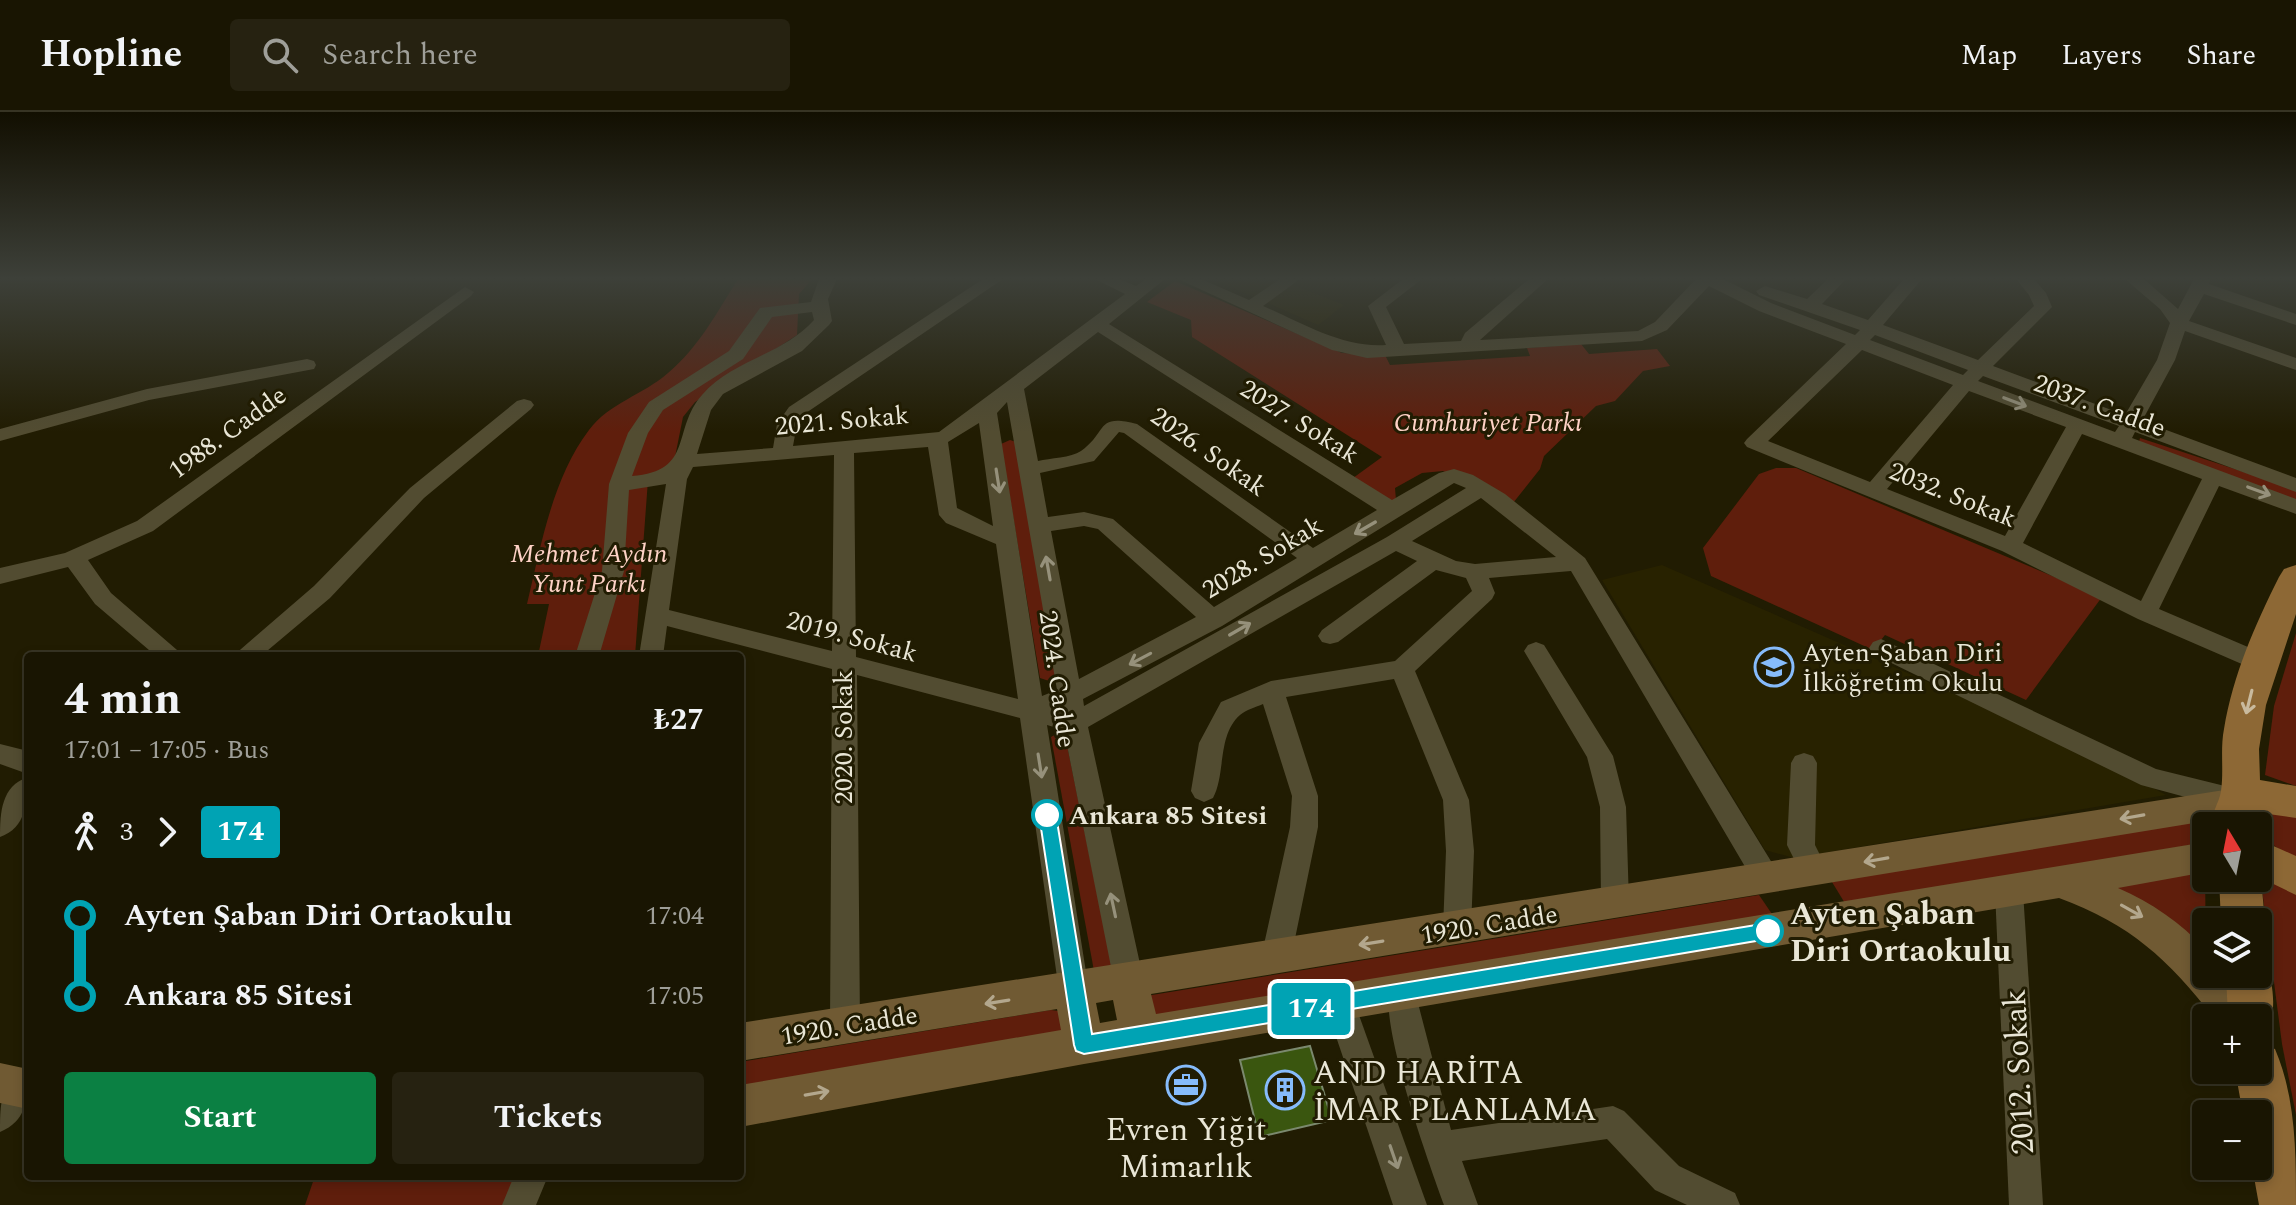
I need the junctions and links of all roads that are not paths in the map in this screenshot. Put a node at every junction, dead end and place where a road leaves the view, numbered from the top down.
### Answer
1 (413, 330) edge
2 (753, 330) edge
3 (817, 330) edge
4 (918, 330) edge
5 (1089, 330) edge
6 (1107, 330) edge
7 (1303, 330) edge
8 (1388, 330) edge
9 (1479, 330) edge
10 (1653, 330) edge
11 (1848, 330) edge
12 (1857, 330) edge
13 (1870, 330) edge
14 (2019, 330) edge
15 (2177, 330) edge
16 (2199, 330) edge
17 (1866, 335) junction
18 (1469, 347) junction
19 (1398, 351) junction
20 (2296, 364) edge
21 (307, 365) dead end
22 (1972, 376) junction
23 (1014, 388) junction
24 (524, 405) dead end
25 (991, 405) junction
26 (965, 423) junction
27 (2077, 425) junction
28 (1023, 432) junction
29 (2124, 433) junction
30 (0, 435) edge
31 (991, 435) junction
32 (937, 438) junction
33 (844, 449) junction
34 (782, 454) junction
35 (687, 461) junction
36 (1030, 469) junction
37 (2214, 475) junction
38 (619, 484) junction
39 (2296, 485) edge
40 (1481, 488) junction
41 (1873, 492) junction
42 (2296, 507) edge
43 (1394, 511) junction
44 (1041, 525) junction
45 (1008, 541) junction
46 (1395, 542) junction
47 (2010, 546) junction
48 (75, 557) junction
49 (1312, 558) junction
50 (1434, 560) junction
51 (1577, 563) junction
52 (1475, 572) junction
53 (0, 576) edge
54 (2296, 577) edge
55 (2146, 613) junction
56 (658, 615) junction
57 (1214, 620) junction
58 (1330, 636) dead end
59 (1881, 648) dead end
60 (1536, 651) dead end
61 (167, 652) edge
62 (250, 652) edge
63 (588, 652) edge
64 (652, 652) edge
65 (842, 662) junction
66 (2260, 662) junction
67 (1402, 669) junction
68 (1271, 690) junction
69 (1070, 696) junction
70 (1031, 712) junction
71 (1075, 723) junction
72 (0, 754) edge
73 (24, 760) edge
74 (1804, 763) dead end
75 (1204, 791) dead end
76 (24, 793) edge
77 (2296, 802) edge
78 (2238, 807) edge
79 (0, 826) edge
80 (2192, 859) edge
81 (2272, 864) edge
82 (1814, 871) junction
83 (2296, 877) edge
84 (1767, 879) junction
85 (2059, 882) junction
86 (2009, 891) junction
87 (1615, 903) junction
88 (1845, 918) junction
89 (1797, 926) junction
90 (1457, 929) junction
91 (1276, 958) junction
92 (1129, 982) junction
93 (1074, 991) junction
94 (1402, 994) junction
95 (1340, 1004) junction
96 (2227, 1004) edge
97 (845, 1025) junction
98 (1140, 1035) junction
99 (744, 1041) edge
100 (1084, 1045) junction
101 (2262, 1084) edge
102 (744, 1105) edge
103 (1439, 1148) junction
104 (529, 1180) edge
105 (519, 1205) edge
106 (1410, 1205) edge
107 (1461, 1205) edge
108 (1723, 1205) edge
109 (2026, 1205) edge
110 (2284, 1205) edge

1 - 48 street, 1988. Cadde
2 - 38 street
3 - 35 street
4 - 34 street
5 - 23 street
6 - 43 street, 2027. Sokak
7 - 19 street
8 - 19 street
9 - 18 street
10 - 18 street
11 - 17 street, 2037. Cadde
12 - 17 street, 2037. Cadde
13 - 17 street
14 - 22 street
15 - 29 street
16 - 20 street
17 - 22 street, 2037. Cadde
17 - 41 street, 2032. Sokak
18 - 19 street
21 - 30 street
22 -> 27 street, 2037. Cadde
22 - 29 street, 2037. Cadde
22 - 41 street
23 - 25 street
23 - 28 street, 2024. Cadde
24 - 62 street
25 - 26 street, 2021. Sokak
25 - 31 street, 2024. Cadde
26 - 31 street
26 - 32 street, 2021. Sokak
27 - 29 street, 2037. Cadde
27 - 47 street
28 - 31 street
28 - 36 street, 2024. Cadde
29 - 37 street, 2037. Cadde
29 - 39 street, 2037. Cadde
31 -> 45 street, 2024. Cadde
32 - 33 street, 2021. Sokak
32 - 45 street
33 - 34 street, 2021. Sokak
33 - 65 street, 2020. Sokak
34 - 35 street, 2021. Sokak
35 - 38 street
35 - 56 street
36 - 44 street, 2024. Cadde
36 - 49 street, 2026. Sokak
37 -> 42 street, 2037. Cadde
37 - 55 street
38 - 63 street
40 - 43 street, 2028. Sokak
40 - 46 street, 2028. Sokak
40 - 51 street, 2028. Sokak
41 - 47 street, 2032. Sokak
43 -> 49 street, 2028. Sokak
44 - 57 street
69 -> 44 street, 2024. Cadde
45 - 70 street, 2024. Cadde
46 - 50 street
71 -> 46 street, 2028. Sokak
47 - 55 street, 2032. Sokak
48 - 53 street, 1988. Cadde
48 - 61 street
49 - 57 street, 2028. Sokak
50 - 52 street
50 - 58 street
51 - 52 street
51 - 84 street
52 - 67 street
54 - 66 main road
55 - 66 street, 2032. Sokak
56 - 64 street
56 - 65 street, 2019. Sokak
57 -> 69 street, 2028. Sokak
59 - 78 street
60 - 87 street
65 - 70 street, 2019. Sokak
65 - 97 street, 2020. Sokak
66 -> 78 main road
67 - 68 street
67 - 90 street
68 - 75 street
68 - 91 street
69 - 70 street, 2028. Sokak
69 - 71 street, 2024. Cadde
70 - 71 street, 2019. Sokak
70 -> 93 street, 2024. Cadde
92 -> 71 street, 2024. Cadde
72 - 73 street
74 - 82 street
76 - 79 street
77 - 78 main road
78 -> 82 main road, 1920. Cadde
80 - 85 main road, 1920. Cadde
81 - 83 main road
82 - 84 main road, 1920. Cadde
82 - 88 main road
84 - 87 main road, 1920. Cadde
84 - 89 main road
85 - 86 main road, 1920. Cadde
85 -> 96 main road
86 - 88 main road, 1920. Cadde
86 - 109 street, 2012. Sokak
87 - 90 main road, 1920. Cadde
88 - 89 main road, 1920. Cadde
89 - 94 main road, 1920. Cadde
90 -> 91 main road, 1920. Cadde
91 - 92 main road, 1920. Cadde
92 - 93 main road, 1920. Cadde
92 - 98 main road
93 -> 97 main road, 1920. Cadde
93 - 100 main road
94 - 95 main road, 1920. Cadde
94 - 103 street
95 - 98 main road, 1920. Cadde
95 -> 106 street
97 - 99 main road, 1920. Cadde
98 - 100 main road, 1920. Cadde
102 -> 100 main road, 1920. Cadde
101 - 110 main road
103 - 107 street
103 - 108 street
104 - 105 street

